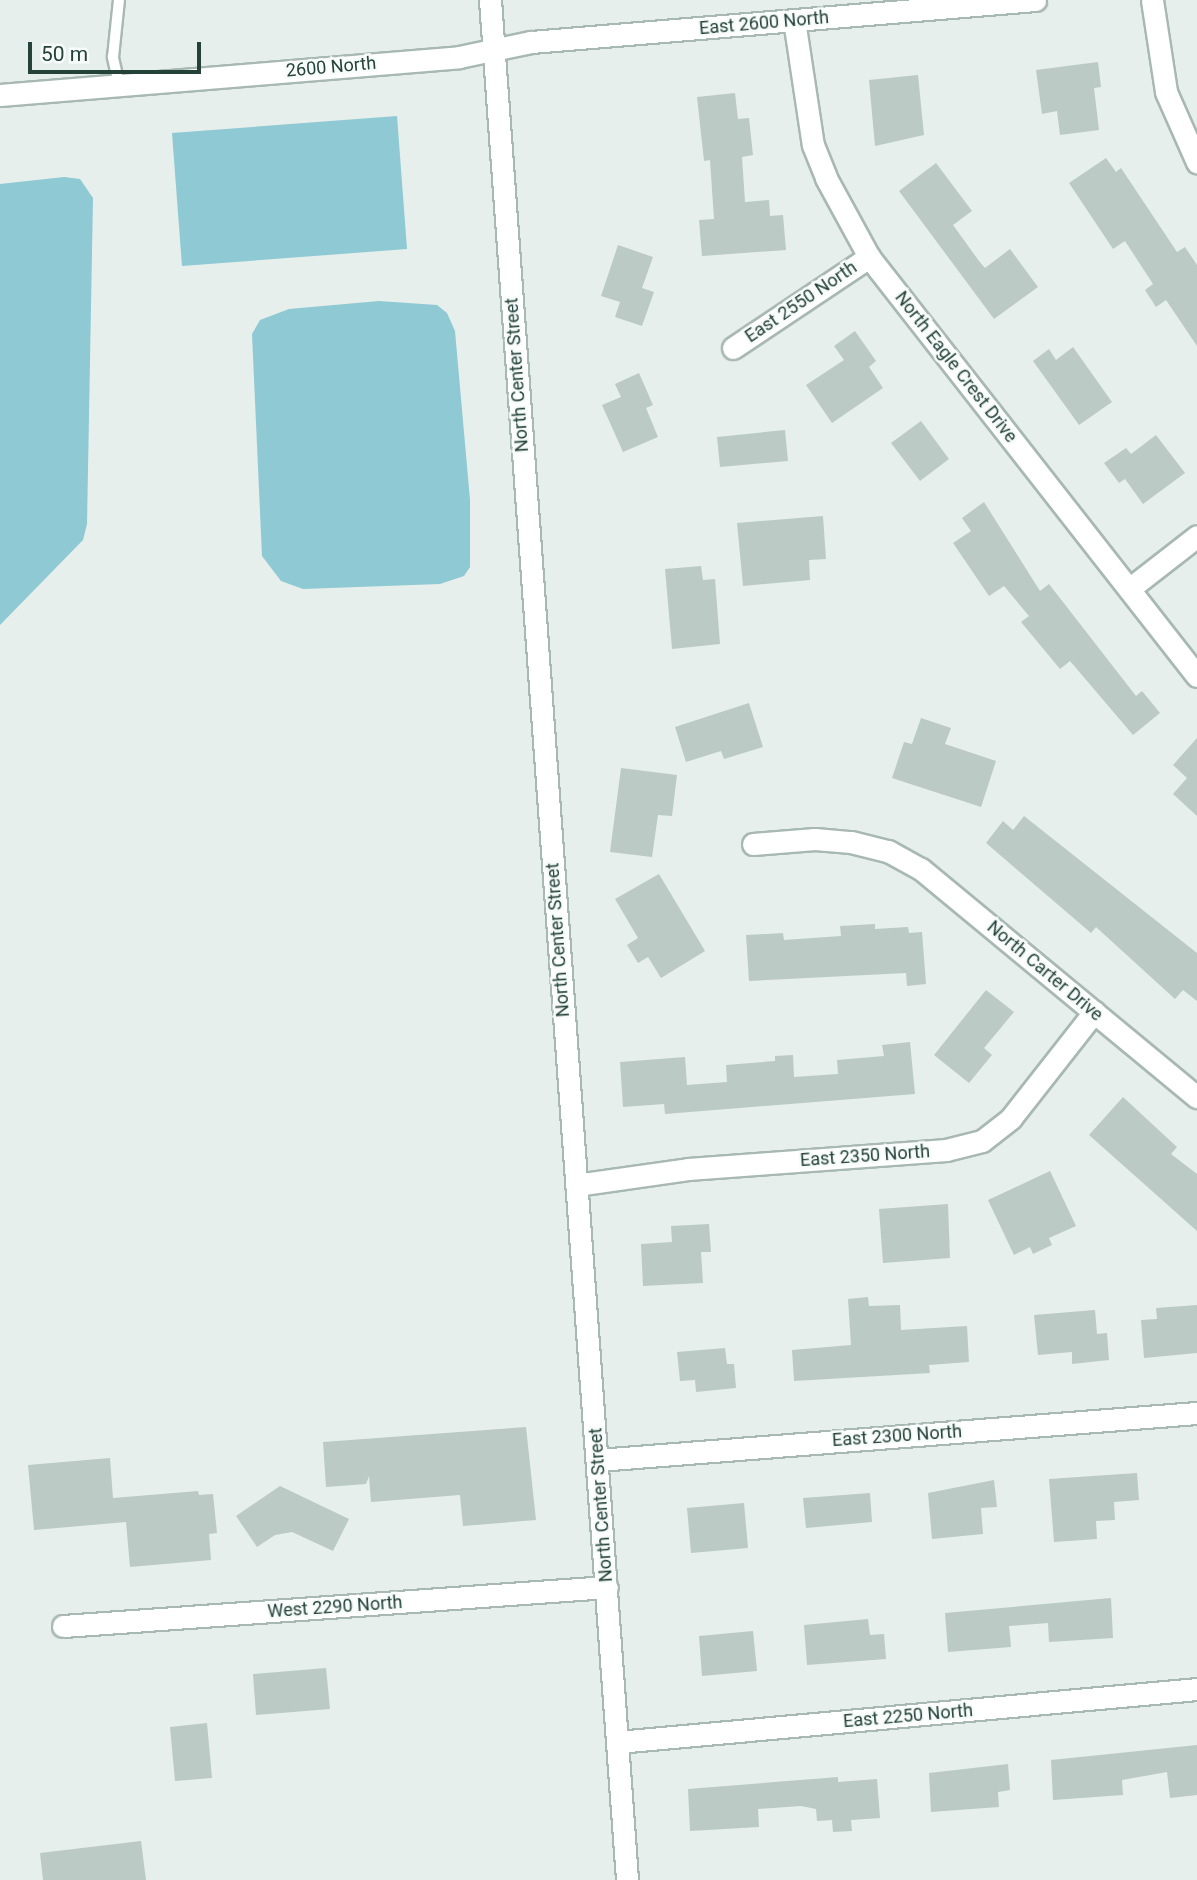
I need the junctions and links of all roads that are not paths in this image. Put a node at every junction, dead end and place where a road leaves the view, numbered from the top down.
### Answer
1 (119, 0) edge
2 (490, 0) edge
3 (1035, 0) edge
4 (1152, 0) edge
5 (988, 2) edge
6 (794, 20) junction
7 (493, 50) junction
8 (119, 84) junction
9 (0, 95) edge
10 (1197, 162) edge
11 (869, 257) junction
12 (733, 348) dead end
13 (1197, 536) edge
14 (1129, 589) junction
15 (1197, 676) edge
16 (753, 844) dead end
17 (1094, 1012) junction
18 (1197, 1097) edge
19 (576, 1185) junction
20 (1197, 1413) edge
21 (598, 1460) junction
22 (607, 1587) junction
23 (63, 1626) dead end
24 (1197, 1689) edge
25 (618, 1742) junction
26 (627, 1880) edge

1 - 8 lane
2 - 7 street, North Center Street
3 - 5 street, East 2600 North
4 - 10 street
5 - 6 street, East 2600 North
6 - 7 street, East 2600 North
6 - 11 street, North Eagle Crest Drive
7 - 8 street, 2600 North
7 - 19 street, North Center Street
8 - 9 street, 2600 North
11 - 12 street, East 2550 North
11 - 14 street, North Eagle Crest Drive
13 - 14 street
14 - 15 street, North Eagle Crest Drive
16 - 17 street, North Carter Drive
17 - 18 street, North Carter Drive
17 - 19 street, East 2350 North
19 - 21 street, North Center Street
20 - 21 street, East 2300 North
21 - 22 street, North Center Street
22 - 23 street, West 2290 North
22 - 25 street, North Center Street
24 - 25 street, East 2250 North
25 - 26 street, North Center Street

